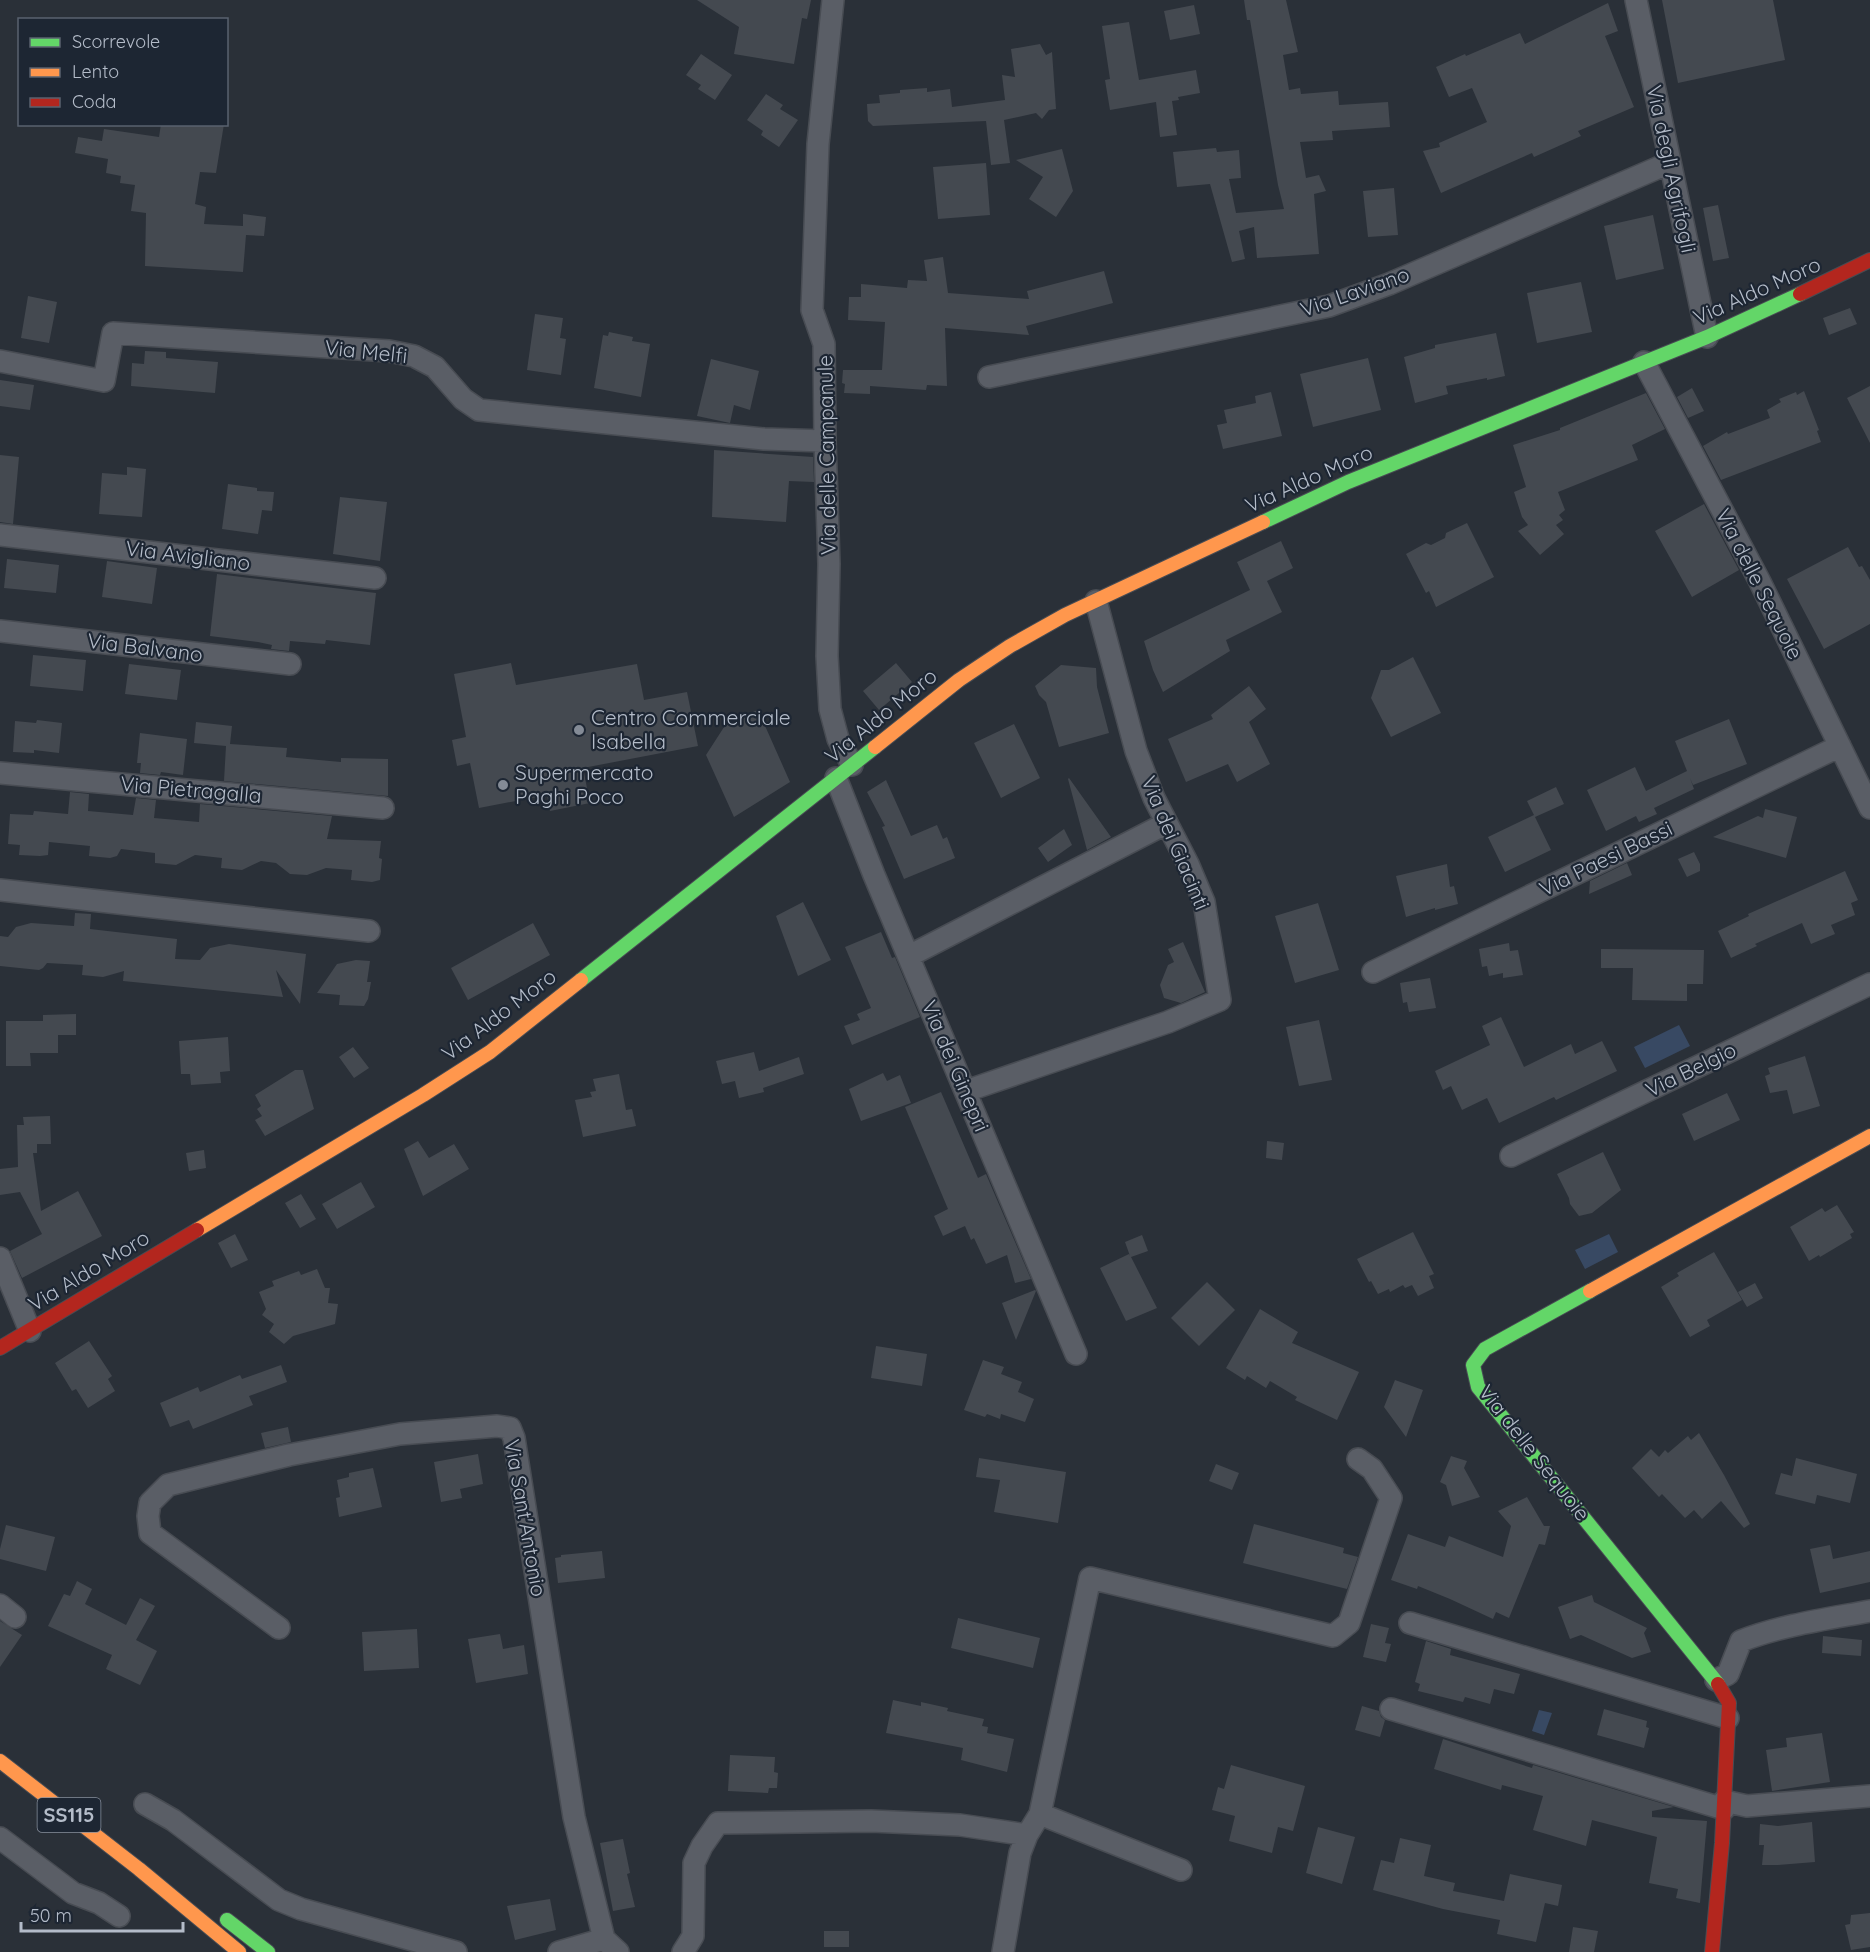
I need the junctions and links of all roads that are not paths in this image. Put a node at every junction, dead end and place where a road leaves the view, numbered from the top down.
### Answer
1 (833, 0) edge
2 (1636, 0) edge
3 (1669, 163) junction
4 (1870, 260) edge
5 (1707, 337) junction
6 (0, 361) edge
7 (1644, 362) junction
8 (989, 377) dead end
9 (825, 441) junction
10 (0, 535) edge
11 (375, 578) dead end
12 (1096, 601) junction
13 (0, 631) edge
14 (290, 664) dead end
15 (1840, 746) junction
16 (844, 771) junction
17 (0, 773) edge
18 (382, 808) dead end
19 (1870, 808) edge
20 (1167, 823) junction
21 (0, 890) edge
22 (369, 931) dead end
23 (909, 956) junction
24 (1373, 972) dead end
25 (1870, 984) edge
26 (966, 1091) junction
27 (1870, 1137) edge
28 (1511, 1156) dead end
29 (0, 1258) edge
30 (30, 1331) junction
31 (0, 1348) edge
32 (1076, 1354) dead end
33 (1358, 1459) dead end
34 (1870, 1611) edge
35 (1410, 1623) dead end
36 (279, 1628) dead end
37 (1716, 1680) junction
38 (1391, 1709) dead end
39 (1728, 1718) junction
40 (0, 1761) edge
41 (1870, 1796) edge
42 (145, 1804) dead end
43 (1724, 1805) junction
44 (1040, 1814) junction
45 (1027, 1835) junction
46 (0, 1838) edge
47 (139, 1869) junction
48 (1181, 1870) dead end
49 (188, 1892) dead end
50 (185, 1908) junction
51 (215, 1911) dead end
52 (119, 1916) dead end
53 (206, 1943) dead end
54 (611, 1945) edge
55 (239, 1952) edge
56 (268, 1952) edge
57 (456, 1952) edge
58 (559, 1952) edge
59 (683, 1952) edge
60 (1003, 1952) edge
61 (1712, 1952) edge

1 - 9 street, Via delle Campanule
2 - 3 street, Via degli Agrifogli
3 - 5 street, Via degli Agrifogli
3 - 8 street, Via Laviano
4 - 5 street, Via Aldo Moro
5 - 7 street, Via Aldo Moro
6 - 9 street, Via Melfi
7 - 12 street, Via Aldo Moro
7 - 15 street, Via delle Sequoie
9 - 16 street, Via delle Campanule
10 - 11 street, Via Avigliano
12 - 16 street, Via Aldo Moro
12 - 20 street, Via dei Giacinti
13 - 14 street, Via Balvano
15 - 19 street, Via delle Sequoie
15 - 24 street, Via Paesi Bassi
16 - 23 street, Via dei Ginepri
16 - 30 street, Via Aldo Moro
17 - 18 street, Via Pietragalla
20 - 23 street
20 - 26 street, Via dei Giacinti
21 - 22 street
23 - 26 street, Via dei Ginepri
25 - 28 street, Via Belgio
26 - 32 street, Via dei Ginepri
27 - 37 street, Via delle Sequoie
29 - 30 street
30 - 31 street, Via Aldo Moro
33 - 44 street
34 - 37 street
35 - 39 street
36 - 54 street, Via Sant'Antonio
37 - 39 street, Via delle Sequoie
38 - 43 street
39 - 43 street, Via delle Sequoie
40 - 47 street, SS115
41 - 43 street
42 - 57 street
43 - 61 street, Via delle Sequoie
44 - 45 street
44 - 48 street
45 - 59 street
45 - 60 street
46 - 52 street
47 - 49 street
47 - 50 street
50 - 53 street
50 - 55 street
51 - 56 street
54 - 58 street, Via Sant'Antonio

